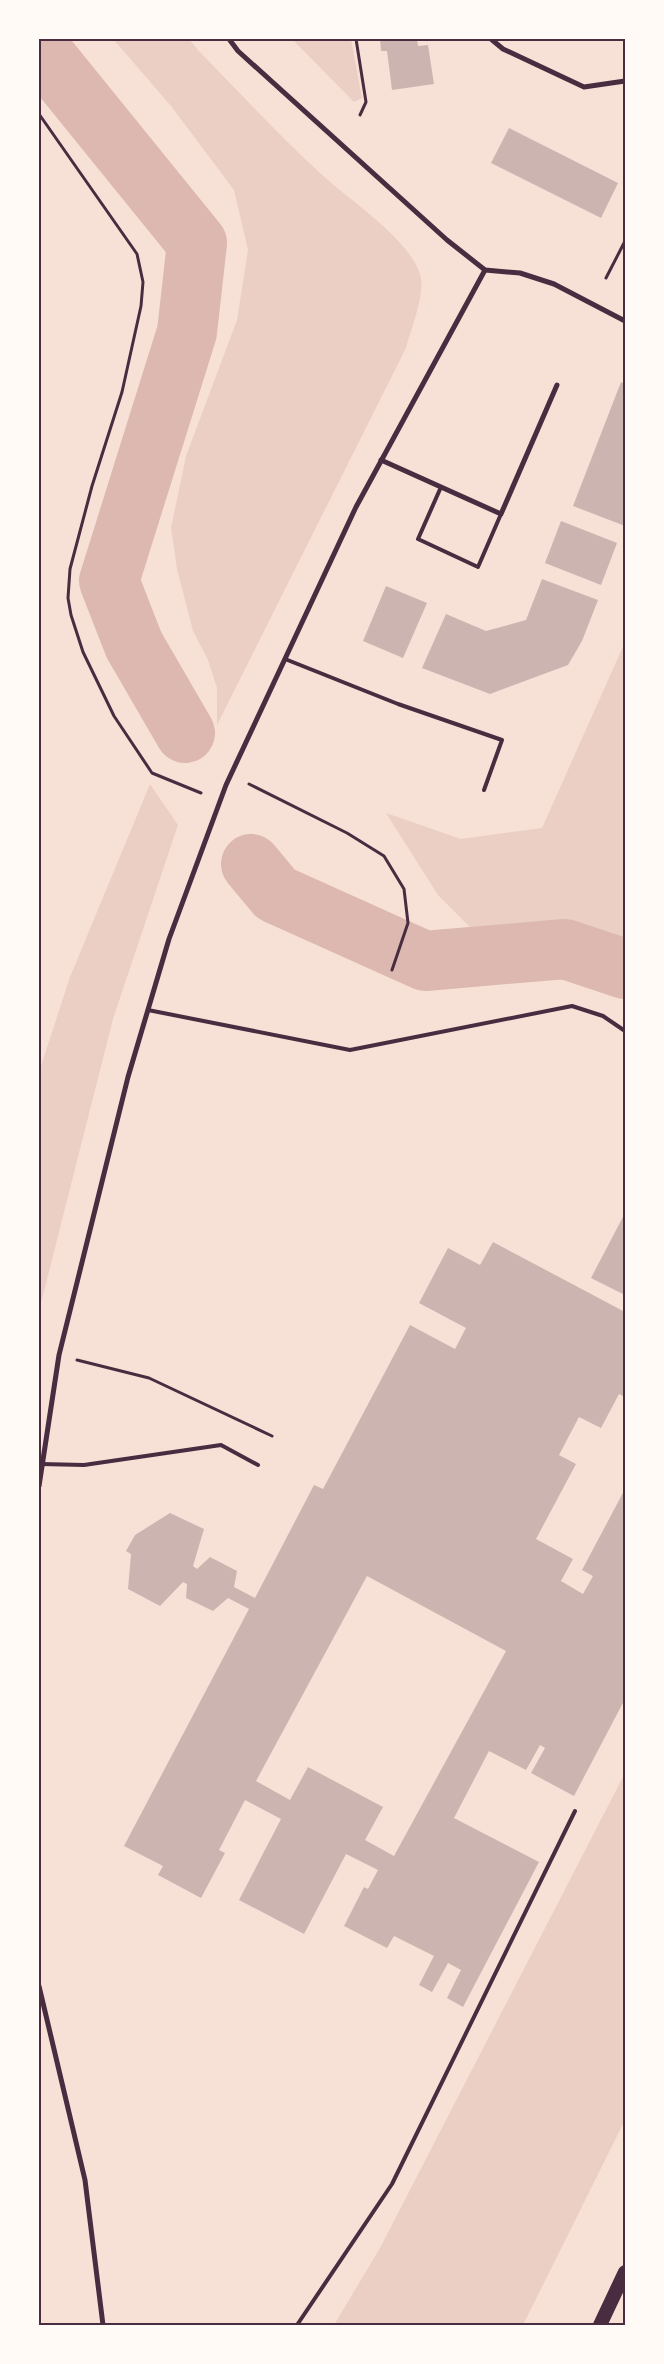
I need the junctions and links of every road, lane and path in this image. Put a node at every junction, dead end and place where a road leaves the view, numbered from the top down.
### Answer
1 (229, 39) edge
2 (356, 39) edge
3 (491, 39) edge
4 (625, 81) edge
5 (39, 114) edge
6 (360, 115) dead end
7 (625, 241) edge
8 (485, 270) junction
9 (606, 278) dead end
10 (625, 321) edge
11 (557, 385) dead end
12 (381, 460) junction
13 (441, 488) junction
14 (501, 514) junction
15 (285, 659) junction
16 (230, 775) junction
17 (484, 790) dead end
18 (220, 800) junction
19 (392, 970) dead end
20 (148, 1010) junction
21 (625, 1031) edge
22 (59, 1355) junction
23 (272, 1436) dead end
24 (41, 1464) junction
25 (258, 1465) dead end
26 (39, 1486) edge
27 (575, 1811) dead end
28 (39, 1986) edge
29 (625, 2272) edge
30 (103, 2325) edge
31 (297, 2325) edge
32 (600, 2325) edge

1 - 8 street
2 - 6 path
3 - 4 street
5 - 18 path
7 - 9 path
8 - 10 street
8 - 12 street
11 - 14 street
12 - 13 street
12 - 15 street
13 - 14 street
13 - 14 lane
15 - 16 street
15 - 17 lane
16 - 18 street
16 - 19 path
18 - 20 street
20 - 21 lane
20 - 22 street
22 - 23 path
22 - 24 street
24 - 25 lane
24 - 26 street
27 - 31 lane
28 - 30 street
29 - 32 highway

